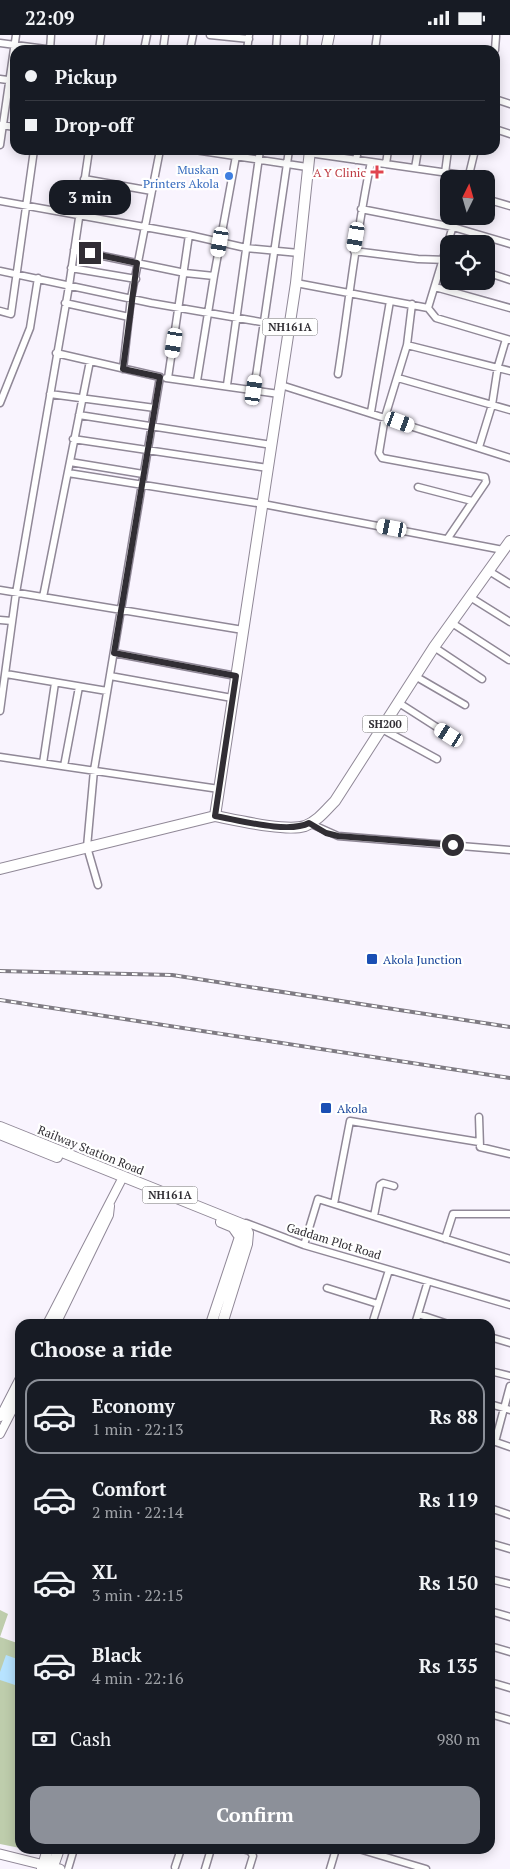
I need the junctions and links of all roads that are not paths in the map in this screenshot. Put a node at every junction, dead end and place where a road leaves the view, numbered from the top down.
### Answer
1 (16, 35) edge
2 (210, 35) edge
3 (249, 37) edge
4 (304, 37) dead end
5 (0, 43) edge
6 (14, 44) junction
7 (20, 45) edge
8 (303, 45) edge
9 (10, 92) edge
10 (2, 125) edge
11 (0, 145) edge
12 (33, 155) edge
13 (87, 155) edge
14 (159, 155) edge
15 (232, 155) edge
16 (237, 155) edge
17 (259, 155) edge
18 (287, 155) edge
19 (309, 155) edge
20 (333, 155) edge
21 (357, 155) edge
22 (387, 155) edge
23 (417, 155) edge
24 (447, 155) edge
25 (474, 155) edge
26 (258, 159) junction
27 (356, 159) junction
28 (371, 162) junction
29 (286, 163) junction
30 (386, 164) junction
31 (307, 167) junction
32 (415, 168) junction
33 (445, 170) edge
34 (470, 170) edge
35 (440, 172) edge
36 (84, 179) junction
37 (152, 191) junction
38 (0, 201) edge
39 (495, 202) edge
40 (28, 206) junction
41 (510, 206) edge
42 (361, 209) junction
43 (78, 214) junction
44 (453, 227) junction
45 (144, 228) junction
46 (190, 235) junction
47 (452, 235) edge
48 (220, 242) junction
49 (510, 243) edge
50 (246, 248) junction
51 (74, 250) junction
52 (275, 251) junction
53 (354, 251) junction
54 (299, 253) junction
55 (440, 260) edge
56 (137, 263) junction
57 (71, 268) junction
58 (0, 271) edge
59 (17, 273) junction
60 (185, 273) junction
61 (495, 275) edge
62 (214, 276) junction
63 (440, 276) edge
64 (38, 278) junction
65 (136, 279) junction
66 (510, 280) edge
67 (296, 283) junction
68 (69, 286) junction
69 (435, 287) junction
70 (350, 293) junction
71 (131, 298) junction
72 (390, 301) junction
73 (65, 303) junction
74 (412, 304) junction
75 (179, 308) junction
76 (428, 308) junction
77 (510, 308) edge
78 (0, 311) edge
79 (208, 313) junction
80 (129, 317) junction
81 (236, 318) junction
82 (264, 322) junction
83 (290, 327) junction
84 (508, 340) edge
85 (407, 345) junction
86 (56, 353) junction
87 (90, 361) junction
88 (498, 367) junction
89 (123, 369) junction
90 (510, 371) edge
91 (338, 374) dead end
92 (160, 377) junction
93 (168, 378) junction
94 (398, 378) junction
95 (197, 381) junction
96 (226, 385) junction
97 (280, 389) junction
98 (254, 390) junction
99 (50, 394) junction
100 (82, 399) junction
101 (0, 403) edge
102 (492, 405) junction
103 (155, 408) junction
104 (510, 410) edge
105 (371, 412) junction
106 (79, 415) junction
107 (385, 417) junction
108 (152, 425) junction
109 (74, 439) junction
110 (272, 445) junction
111 (479, 447) junction
112 (148, 451) junction
113 (510, 458) edge
114 (70, 463) junction
115 (268, 468) junction
116 (68, 473) junction
117 (143, 474) junction
118 (141, 484) junction
119 (418, 487) dead end
120 (472, 501) junction
121 (263, 503) junction
122 (448, 538) junction
123 (508, 546) edge
124 (489, 571) junction
125 (510, 585) edge
126 (0, 590) edge
127 (16, 593) junction
128 (43, 597) junction
129 (470, 597) junction
130 (122, 611) junction
131 (0, 619) edge
132 (12, 621) junction
133 (452, 623) junction
134 (510, 623) edge
135 (244, 630) junction
136 (434, 647) junction
137 (114, 653) junction
138 (510, 660) edge
139 (6, 673) junction
140 (110, 676) junction
141 (236, 676) junction
142 (415, 676) junction
143 (482, 679) dead end
144 (55, 683) junction
145 (79, 687) junction
146 (108, 691) junction
147 (232, 698) junction
148 (399, 703) junction
149 (465, 705) dead end
150 (0, 711) edge
151 (382, 729) junction
152 (449, 735) dead end
153 (0, 757) edge
154 (437, 759) dead end
155 (43, 763) junction
156 (64, 766) junction
157 (94, 770) junction
158 (219, 789) junction
159 (215, 816) junction
160 (309, 823) junction
161 (87, 847) junction
162 (510, 850) edge
163 (0, 869) edge
164 (98, 885) dead end
165 (480, 1117) dead end
166 (0, 1127) edge
167 (0, 1135) edge
168 (479, 1143) junction
169 (510, 1154) edge
170 (121, 1180) junction
171 (394, 1187) dead end
172 (334, 1204) junction
173 (510, 1214) edge
174 (374, 1216) junction
175 (241, 1228) junction
176 (445, 1239) junction
177 (304, 1245) junction
178 (510, 1259) edge
179 (389, 1270) junction
180 (428, 1281) junction
181 (326, 1288) dead end
182 (66, 1293) junction
183 (378, 1304) junction
184 (510, 1305) edge
185 (418, 1314) junction
186 (50, 1319) edge
187 (58, 1319) edge
188 (213, 1319) edge
189 (224, 1319) edge
190 (374, 1319) edge
191 (416, 1319) edge
192 (433, 1319) edge
193 (495, 1338) edge
194 (510, 1343) edge
195 (495, 1372) edge
196 (510, 1376) edge
197 (510, 1386) edge
198 (15, 1388) edge
199 (15, 1405) edge
200 (495, 1405) edge
201 (507, 1409) edge
202 (0, 1417) edge
203 (0, 1434) edge
204 (495, 1436) edge
205 (495, 1442) edge
206 (510, 1447) edge
207 (495, 1510) edge
208 (510, 1515) edge
209 (495, 1544) edge
210 (510, 1549) edge
211 (495, 1580) edge
212 (510, 1584) edge
213 (495, 1612) edge
214 (510, 1617) edge
215 (495, 1648) edge
216 (510, 1652) edge
217 (495, 1683) edge
218 (510, 1688) edge
219 (495, 1716) edge
220 (510, 1720) edge
221 (0, 1854) edge
222 (53, 1854) edge
223 (66, 1854) edge
224 (179, 1854) edge
225 (210, 1854) edge
226 (252, 1854) edge
227 (334, 1854) edge
228 (372, 1854) edge
229 (72, 1856) joint
230 (403, 1866) edge
231 (175, 1867) dead end
232 (48, 1868) edge
233 (68, 1869) edge
234 (205, 1869) edge
235 (249, 1869) edge
236 (330, 1869) edge
237 (426, 1869) edge

1 - 6 street
2 - 3 street
4 - 8 street
5 - 6 street
6 - 7 street
9 - 10 street
10 - 11 street
12 - 40 street
13 - 36 street
14 - 37 street
15 - 48 street
16 - 26 street
17 - 26 street
18 - 29 street
19 - 31 main road, NH161A
20 - 27 street
21 - 27 street
22 - 30 street
23 - 32 street
24 - 33 street
25 - 34 street
26 - 29 street
26 - 50 street
27 - 28 street
28 - 30 street
28 - 42 street
29 - 31 street
29 - 52 street
30 - 32 street
31 - 54 main road, NH161A
32 - 35 street
36 - 37 street
36 - 43 street
37 - 45 street
38 - 40 street
39 - 41 street
40 - 43 street
40 - 59 street
42 - 44 street
42 - 53 street
43 - 45 street
43 - 51 street
44 - 47 street
44 - 49 street
45 - 46 street
45 - 56 street
46 - 48 street
46 - 60 street
48 - 50 street
48 - 62 street
50 - 52 street
50 - 81 street
51 - 56 street
51 - 57 street
52 - 54 street
52 - 82 street
53 - 55 street
53 - 70 street
54 - 67 main road, NH161A
56 - 60 street
56 - 65 street
57 - 65 street
57 - 68 street
58 - 59 street
59 - 64 street
59 - 78 street
60 - 62 street
60 - 75 street
61 - 66 street
62 - 79 street
63 - 69 street
64 - 68 street
64 - 101 street
65 - 71 street
67 - 70 street
67 - 83 main road, NH161A
68 - 71 street
68 - 73 street
69 - 76 street
69 - 77 street
70 - 72 street
70 - 91 street
71 - 75 street
71 - 80 street
72 - 74 street
72 - 105 street
73 - 80 street
73 - 86 street
74 - 76 street
74 - 85 street
75 - 79 street
75 - 93 street
76 - 84 street
79 - 81 street
79 - 95 street
80 - 89 street
81 - 82 street
81 - 96 street
82 - 83 street
82 - 98 street
83 - 97 main road, NH161A
84 - 88 street
85 - 88 street
85 - 94 street
86 - 87 street
86 - 99 street
87 - 89 street
87 - 100 street
88 - 90 street
88 - 102 street
89 - 92 street
92 - 93 street
92 - 103 street
93 - 95 street
94 - 102 street
94 - 107 street
95 - 96 street
96 - 98 street
97 - 98 street
97 - 105 street
97 - 110 main road, NH161A
99 - 100 street
99 - 127 street
100 - 103 street
100 - 106 street
102 - 104 street
102 - 111 street
103 - 108 street
105 - 107 street
106 - 108 street
106 - 109 street
107 - 111 street
107 - 120 street
108 - 110 street
108 - 112 street
109 - 112 street
109 - 114 street
110 - 115 main road, NH161A
111 - 113 street
112 - 115 street
112 - 117 street
114 - 116 street
114 - 117 street
115 - 121 main road, NH161A
116 - 118 street
116 - 128 street
117 - 118 street
118 - 121 street
118 - 130 street
119 - 120 street
120 - 122 street
121 - 122 street
121 - 135 main road, NH161A
122 - 123 street
123 - 124 main road, SH200
124 - 125 street
124 - 129 main road, SH200
126 - 127 street
127 - 128 street
127 - 132 street
128 - 130 street
129 - 133 main road, SH200
129 - 134 street
130 - 135 street
130 - 137 street
131 - 132 street
132 - 139 street
133 - 136 main road, SH200
133 - 138 street
135 - 141 main road, NH161A
136 - 142 main road, SH200
136 - 143 street
137 - 140 street
137 - 141 street
139 - 144 street
139 - 150 street
140 - 146 street
140 - 147 street
141 - 147 main road, NH161A
142 - 148 main road, SH200
142 - 149 street
144 - 145 street
144 - 155 street
145 - 146 street
145 - 156 street
146 - 157 street
147 - 158 main road, NH161A
148 - 151 main road, SH200
148 - 152 street
151 - 154 street
151 - 160 main road, SH200
153 - 155 street
155 - 156 street
156 - 157 street
157 - 158 street
157 - 161 street
158 - 159 main road, NH161A
159 - 160 main road
159 - 161 main road
160 - 162 street
161 - 163 main road
161 - 164 street
165 - 168 street
166 - 170 main road, Railway Station Road / NH161A
167 - 170 main road, Railway Station Road / NH161A
168 - 169 street
168 - 172 street
170 - 175 main road, Railway Station Road / NH161A
170 - 182 street
171 - 174 street
172 - 174 street
172 - 177 street
173 - 176 street
174 - 176 street
175 - 177 street, Gaddam Plot Road
175 - 188 main road
175 - 189 main road
176 - 178 street
177 - 179 street, Gaddam Plot Road
179 - 180 street, Gaddam Plot Road
179 - 183 street
180 - 184 street, Gaddam Plot Road
180 - 185 street
181 - 183 street
182 - 186 street
182 - 187 street
183 - 190 street
185 - 191 street
185 - 192 street
193 - 194 street
195 - 196 street
197 - 201 street
198 - 202 street
199 - 203 street
200 - 201 street
201 - 204 street
205 - 206 street
207 - 208 street
209 - 210 street
211 - 212 street
213 - 214 street
215 - 216 street
217 - 218 street
219 - 220 street
221 - 232 main road
222 - 232 main road
223 - 229 street
224 - 231 street
225 - 234 street
226 - 235 street
227 - 236 street
228 - 230 street
229 - 233 street
230 - 237 street

